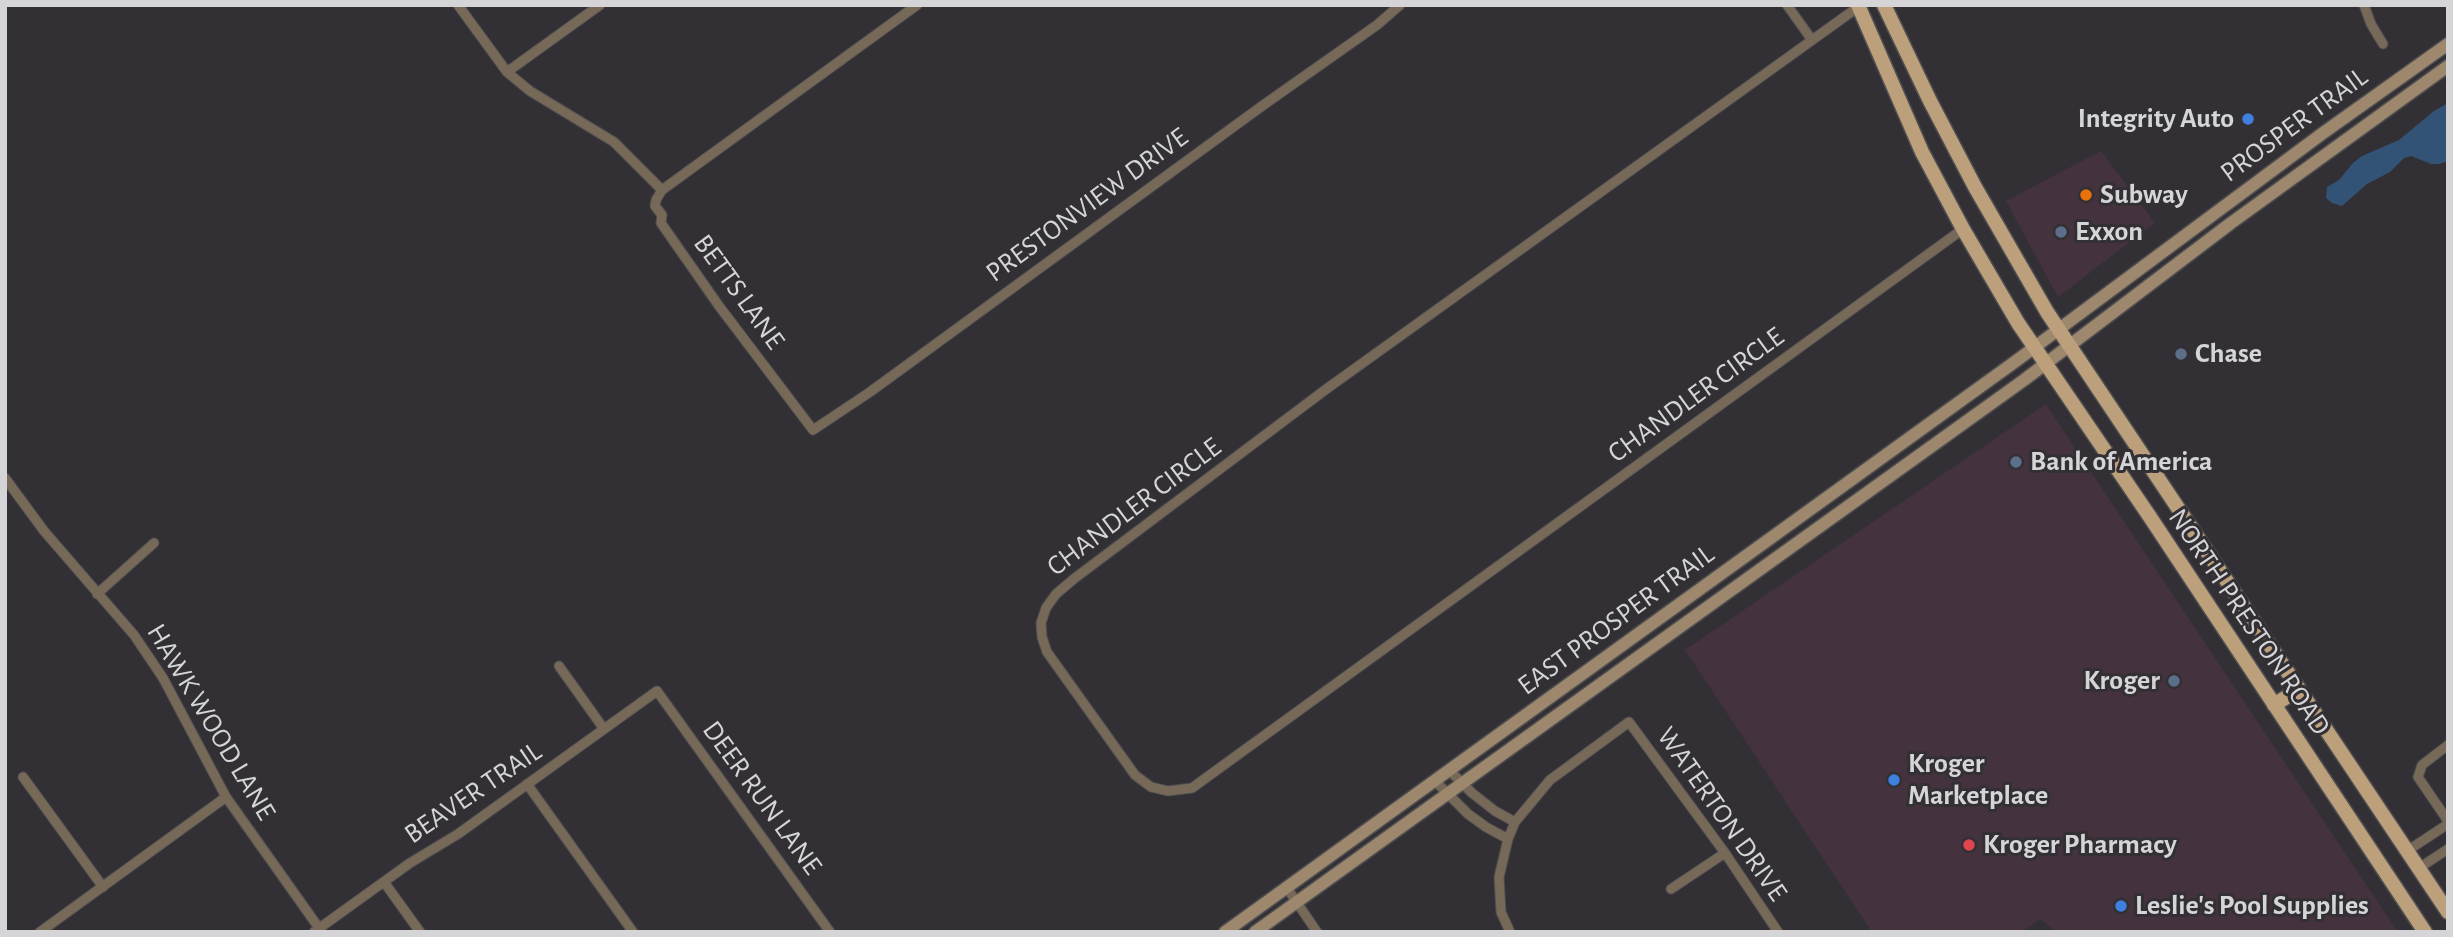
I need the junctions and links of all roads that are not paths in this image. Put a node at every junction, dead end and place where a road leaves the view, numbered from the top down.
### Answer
1 (458, 5) edge
2 (600, 5) edge
3 (917, 5) edge
4 (1400, 5) edge
5 (1787, 5) edge
6 (1884, 5) edge
7 (2364, 5) edge
8 (1859, 6) edge
9 (1812, 40) junction
10 (2383, 44) dead end
11 (2448, 44) edge
12 (2448, 66) edge
13 (507, 72) junction
14 (2323, 133) junction
15 (2334, 148) junction
16 (662, 190) junction
17 (1963, 229) junction
18 (2059, 329) junction
19 (2070, 345) junction
20 (2035, 347) junction
21 (2047, 363) junction
22 (803, 417) joint
23 (5, 478) edge
24 (1811, 508) junction
25 (1822, 524) junction
26 (154, 543) dead end
27 (97, 594) junction
28 (559, 666) dead end
29 (2299, 689) junction
30 (657, 691) joint
31 (2274, 705) junction
32 (604, 729) junction
33 (2448, 745) edge
34 (1449, 770) junction
35 (23, 777) dead end
36 (1435, 780) junction
37 (1462, 783) junction
38 (527, 784) junction
39 (1448, 793) junction
40 (226, 797) junction
41 (1515, 822) junction
42 (2448, 822) edge
43 (1508, 839) junction
44 (2448, 849) edge
45 (2407, 851) junction
46 (1725, 853) junction
47 (2418, 868) junction
48 (383, 882) junction
49 (103, 887) junction
50 (1287, 888) junction
51 (1671, 889) dead end
52 (1297, 902) junction
53 (2448, 912) edge
54 (317, 930) edge
55 (40, 932) edge
56 (420, 932) edge
57 (633, 932) edge
58 (830, 932) edge
59 (1225, 932) edge
60 (1255, 932) edge
61 (1317, 932) edge
62 (1510, 932) edge
63 (1778, 932) edge
64 (2425, 932) edge

1 - 13 street
2 - 13 street
3 - 16 street
4 - 22 street, PRESTONVIEW DRIVE
5 - 9 street
6 - 18 main road, NORTH PRESTON ROAD
7 - 10 street
8 - 9 street, CHANDLER CIRCLE
8 - 17 main road, NORTH PRESTON ROAD
9 - 17 street, CHANDLER CIRCLE
11 - 14 main road, PROSPER TRAIL
12 - 15 main road, PROSPER TRAIL
13 - 16 street
14 - 15 main road
14 - 18 main road, PROSPER TRAIL
15 - 19 main road, PROSPER TRAIL
16 - 22 street, BETTS LANE
17 - 20 main road, NORTH PRESTON ROAD
18 - 19 main road, NORTH PRESTON ROAD
18 - 20 main road, PROSPER TRAIL
19 - 21 main road, PROSPER TRAIL
19 - 29 main road, NORTH PRESTON ROAD
20 - 21 main road, NORTH PRESTON ROAD
20 - 24 main road, EAST PROSPER TRAIL
21 - 25 main road, EAST PROSPER TRAIL
21 - 31 main road, NORTH PRESTON ROAD
23 - 27 street, HAWK WOOD LANE
24 - 25 main road
24 - 34 main road, EAST PROSPER TRAIL
25 - 37 main road, EAST PROSPER TRAIL
26 - 27 street
27 - 40 street, HAWK WOOD LANE
28 - 32 street
29 - 31 main road
29 - 45 main road, NORTH PRESTON ROAD
30 - 32 street, BEAVER TRAIL
30 - 58 street, DEER RUN LANE
31 - 64 main road, NORTH PRESTON ROAD
32 - 38 street, BEAVER TRAIL
33 - 42 street
34 - 36 main road, EAST PROSPER TRAIL
34 - 37 street
35 - 49 street
36 - 39 street
36 - 50 main road, EAST PROSPER TRAIL
37 - 39 main road, EAST PROSPER TRAIL
37 - 41 street
38 - 48 street, BEAVER TRAIL
38 - 57 street
39 - 43 street
39 - 52 main road, EAST PROSPER TRAIL
40 - 49 street
40 - 54 street, HAWK WOOD LANE
41 - 43 street
41 - 46 street, WATERTON DRIVE
42 - 45 street
43 - 62 street
44 - 47 street
45 - 47 main road, NORTH PRESTON ROAD
46 - 51 street
46 - 63 street, WATERTON DRIVE
47 - 53 main road, NORTH PRESTON ROAD
48 - 54 street, BEAVER TRAIL
48 - 56 street
49 - 55 street
50 - 52 street
50 - 59 main road, EAST PROSPER TRAIL
52 - 60 main road, EAST PROSPER TRAIL
52 - 61 street

